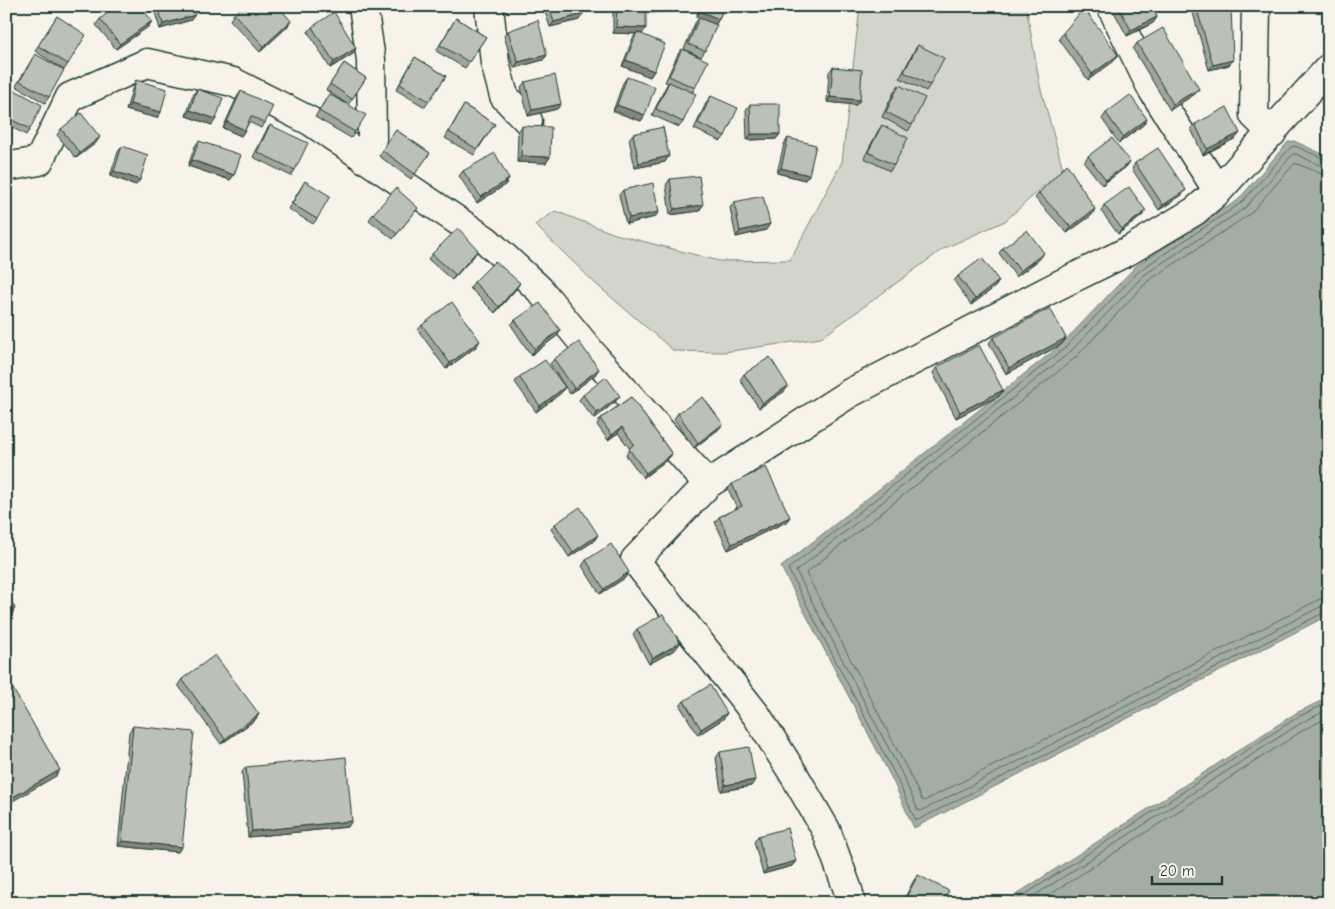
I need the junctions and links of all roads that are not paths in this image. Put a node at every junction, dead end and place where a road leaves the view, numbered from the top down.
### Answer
1 (363, 6) edge
2 (489, 6) edge
3 (1110, 6) edge
4 (1256, 6) edge
5 (1329, 68) edge
6 (528, 121) dead end
7 (1272, 133) junction
8 (365, 159) junction
9 (6, 167) edge
10 (1218, 191) junction
11 (708, 484) junction
12 (851, 903) edge

1 - 8 street
2 - 6 street
3 - 10 street
4 - 7 street
5 - 7 street
7 - 10 street
8 - 9 street
8 - 11 street
10 - 11 street
11 - 12 street

